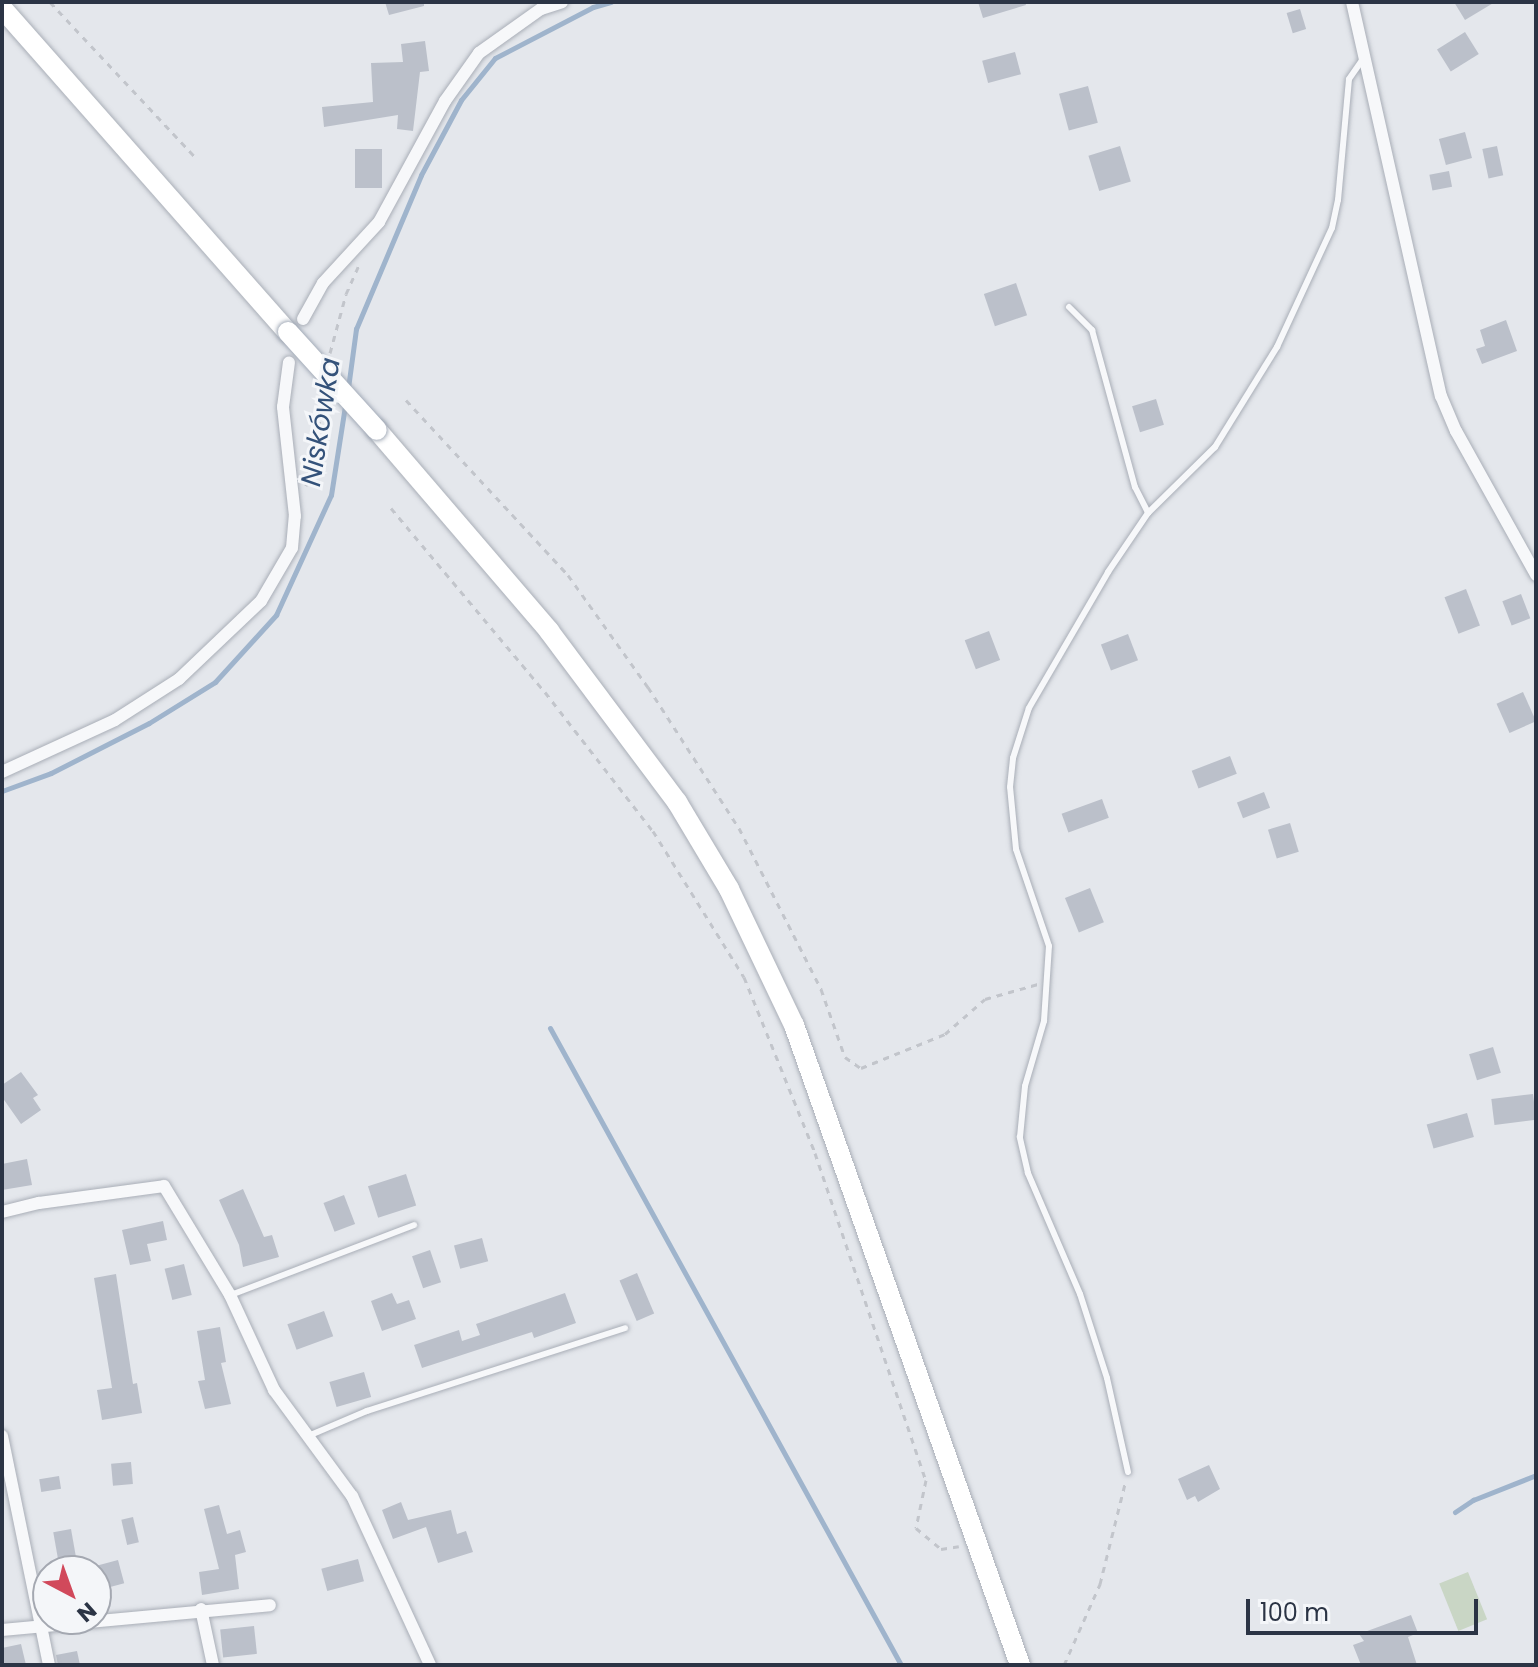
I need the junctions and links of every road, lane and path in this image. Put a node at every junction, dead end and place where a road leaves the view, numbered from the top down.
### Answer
1 (50, 2) edge
2 (562, 2) edge
3 (1352, 2) edge
4 (2, 8) edge
5 (1365, 57) junction
6 (194, 156) dead end
7 (1069, 307) dead end
8 (296, 325) junction
9 (289, 362) dead end
10 (406, 400) dead end
11 (391, 508) dead end
12 (1148, 513) junction
13 (1532, 559) edge
14 (1536, 575) edge
15 (2, 772) edge
16 (1049, 980) junction
17 (2, 1212) edge
18 (414, 1225) dead end
19 (230, 1295) junction
20 (625, 1328) dead end
21 (2, 1436) edge
22 (308, 1436) junction
23 (1128, 1472) joint
24 (978, 1542) junction
25 (32, 1585) edge
26 (270, 1605) dead end
27 (201, 1609) junction
28 (112, 1618) edge
29 (32, 1626) edge
30 (2, 1630) edge
31 (42, 1635) edge
32 (49, 1665) edge
33 (213, 1665) edge
34 (430, 1665) edge
35 (1020, 1665) edge
36 (1064, 1665) edge

1 - 6 path
2 - 8 street
3 - 5 street
4 - 8 main road
5 - 12 lane
5 - 13 street
7 - 12 lane
8 - 24 main road, bridge
9 - 15 street
10 - 16 path
11 - 24 path
12 - 16 lane
13 - 14 street
16 - 23 lane
17 - 19 street
18 - 19 lane
19 - 22 street
20 - 22 lane
21 - 25 street
22 - 34 street
23 - 36 path
24 - 35 main road
26 - 27 street
27 - 28 street
27 - 33 street
29 - 30 street
31 - 32 street

